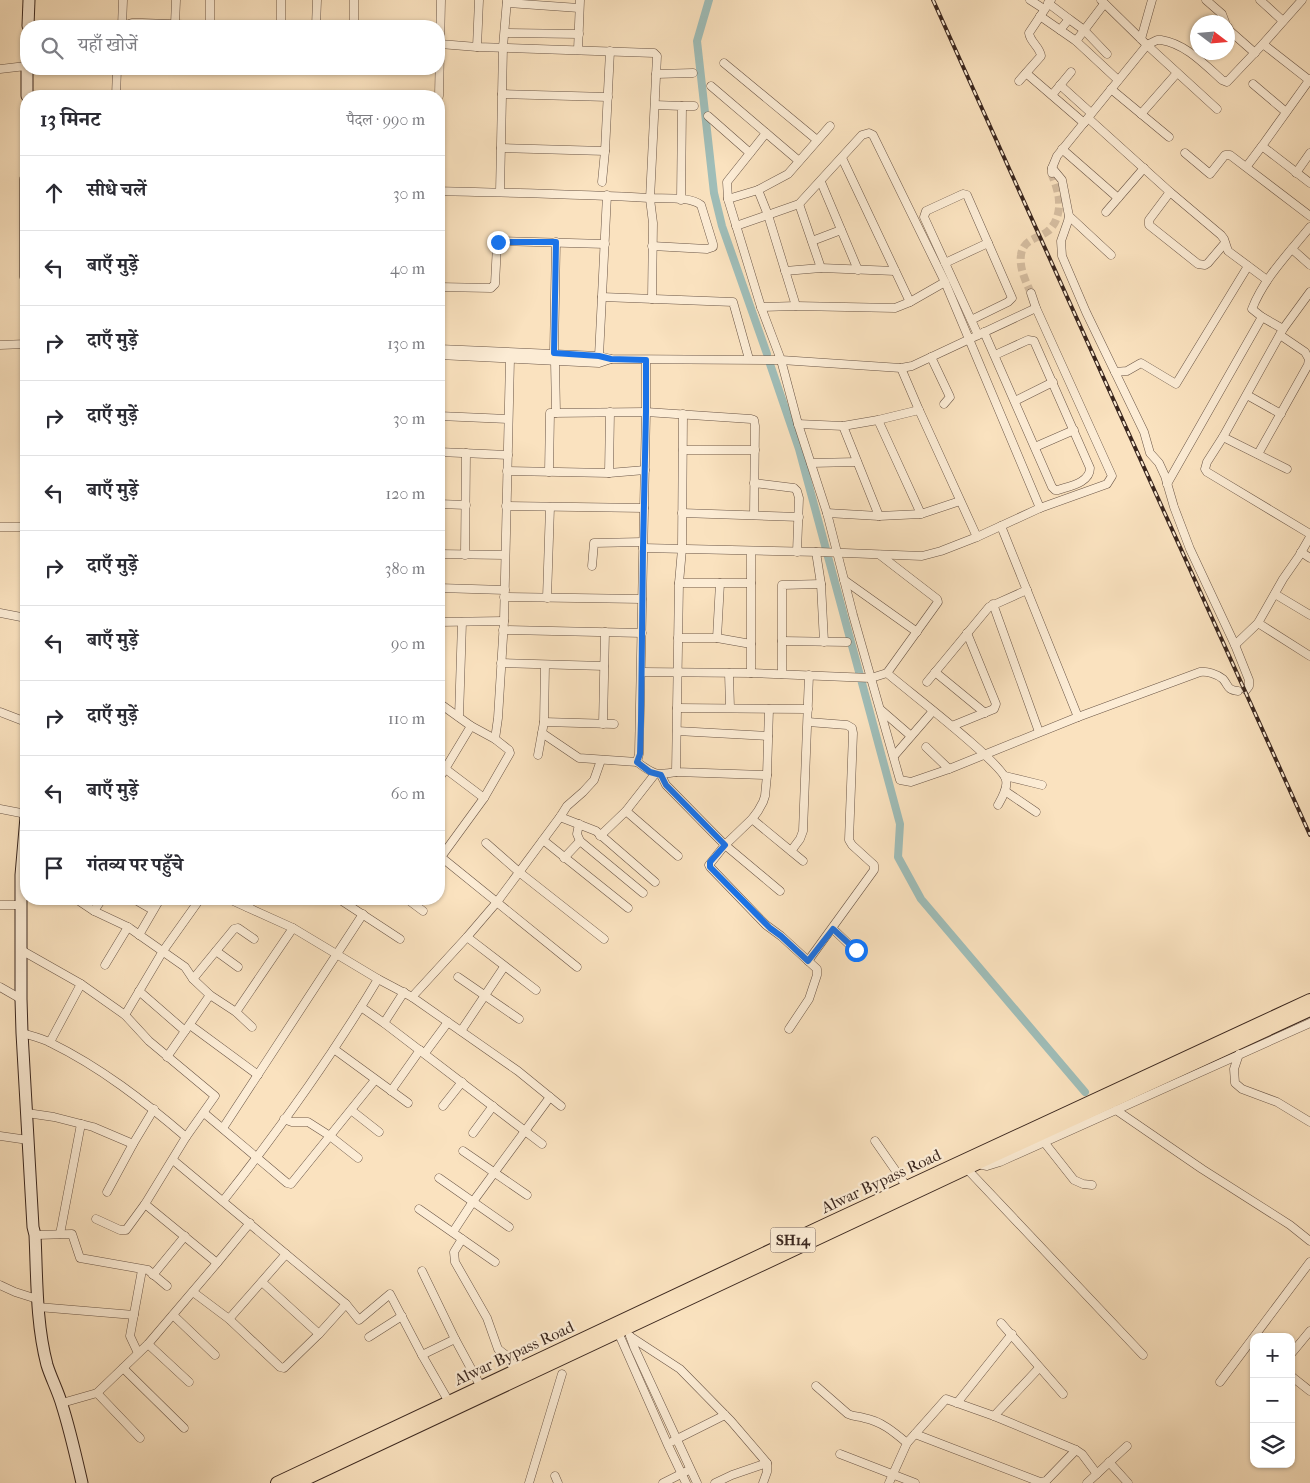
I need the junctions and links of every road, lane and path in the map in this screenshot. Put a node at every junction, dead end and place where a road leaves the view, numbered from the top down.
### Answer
1 (29, 0) edge
2 (123, 0) edge
3 (176, 0) edge
4 (210, 0) edge
5 (281, 0) edge
6 (317, 0) edge
7 (354, 0) edge
8 (441, 0) edge
9 (479, 0) edge
10 (1030, 0) edge
11 (1152, 0) edge
12 (1206, 0) edge
13 (1260, 0) edge
14 (1302, 0) edge
15 (507, 2) edge
16 (1102, 2) edge
17 (552, 3) edge
18 (579, 4) edge
19 (1046, 7) edge
20 (1222, 15) edge
21 (1069, 19) junction
22 (28, 20) edge
23 (123, 20) edge
24 (175, 20) edge
25 (210, 20) edge
26 (281, 20) edge
27 (316, 20) edge
28 (354, 20) edge
29 (440, 20) edge
30 (1283, 21) junction
31 (1060, 30) junction
32 (1084, 30) junction
33 (505, 33) junction
34 (579, 34) junction
35 (1235, 35) edge
36 (445, 40) edge
37 (1076, 41) junction
38 (1144, 42) junction
39 (1262, 44) junction
40 (477, 47) junction
41 (503, 47) junction
42 (578, 50) junction
43 (610, 51) junction
44 (1255, 53) junction
45 (1107, 54) dead end
46 (724, 63) dead end
47 (20, 68) edge
48 (0, 69) edge
49 (1071, 72) dead end
50 (692, 73) dead end
51 (1026, 73) junction
52 (1177, 73) junction
53 (656, 74) junction
54 (27, 75) edge
55 (117, 75) edge
56 (439, 75) edge
57 (1118, 80) junction
58 (1310, 80) edge
59 (1019, 81) dead end
60 (1253, 84) dead end
61 (1060, 85) junction
62 (711, 86) dead end
63 (1111, 89) junction
64 (27, 90) edge
65 (116, 90) edge
66 (439, 90) edge
67 (502, 94) junction
68 (1052, 95) junction
69 (608, 97) junction
70 (655, 105) junction
71 (682, 106) junction
72 (694, 106) dead end
73 (1217, 108) dead end
74 (1286, 112) junction
75 (1141, 114) junction
76 (708, 116) dead end
77 (1088, 118) junction
78 (830, 126) dead end
79 (766, 133) junction
80 (1170, 137) dead end
81 (817, 140) junction
82 (1262, 146) junction
83 (501, 148) junction
84 (1062, 149) junction
85 (605, 151) junction
86 (750, 153) junction
87 (1185, 153) dead end
88 (1310, 153) edge
89 (842, 158) junction
90 (799, 161) junction
91 (1247, 166) junction
92 (1144, 168) junction
93 (1296, 173) junction
94 (602, 182) dead end
95 (821, 182) junction
96 (1310, 183) edge
97 (758, 190) junction
98 (445, 191) edge
99 (500, 192) junction
100 (1170, 192) junction
101 (607, 195) junction
102 (1118, 198) junction
103 (650, 199) junction
104 (728, 199) junction
105 (680, 200) junction
106 (799, 204) junction
107 (1106, 212) dead end
108 (768, 215) junction
109 (1068, 216) junction
110 (1310, 216) edge
111 (736, 226) junction
112 (1310, 227) edge
113 (841, 230) junction
114 (556, 242) junction
115 (812, 242) junction
116 (988, 243) junction
117 (1225, 243) junction
118 (605, 244) junction
119 (652, 246) junction
120 (1292, 249) junction
121 (1111, 255) dead end
122 (945, 263) junction
123 (1310, 265) edge
124 (1248, 266) junction
125 (821, 268) junction
126 (858, 270) junction
127 (895, 271) junction
128 (785, 272) junction
129 (1267, 280) junction
130 (945, 282) junction
131 (445, 287) edge
132 (1310, 292) edge
133 (1030, 293) tunnel mouth
134 (602, 298) junction
135 (652, 299) junction
136 (910, 302) junction
137 (796, 306) junction
138 (761, 307) junction
139 (1036, 308) junction
140 (1262, 317) junction
141 (971, 320) junction
142 (1281, 332) junction
143 (981, 333) junction
144 (968, 339) junction
145 (20, 344) edge
146 (0, 345) edge
147 (445, 349) edge
148 (445, 355) edge
149 (995, 355) junction
150 (599, 356) junction
151 (554, 357) junction
152 (931, 357) junction
153 (510, 359) junction
154 (611, 359) junction
155 (749, 359) junction
156 (646, 360) junction
157 (781, 360) junction
158 (901, 368) junction
159 (1115, 372) junction
160 (1053, 382) junction
161 (1247, 395) junction
162 (1015, 402) junction
163 (944, 404) dead end
164 (919, 410) junction
165 (610, 412) junction
166 (646, 412) junction
167 (556, 413) junction
168 (683, 414) junction
169 (1280, 414) junction
170 (445, 416) edge
171 (508, 419) junction
172 (878, 420) junction
173 (798, 424) junction
174 (843, 426) junction
175 (1074, 430) junction
176 (1222, 437) junction
177 (1035, 447) junction
178 (683, 450) junction
179 (755, 450) junction
180 (445, 452) edge
181 (466, 453) junction
182 (508, 454) junction
183 (1258, 454) junction
184 (857, 462) junction
185 (811, 463) junction
186 (1287, 469) dead end
187 (645, 470) junction
188 (507, 471) junction
189 (549, 472) junction
190 (609, 473) junction
191 (754, 483) junction
192 (1167, 484) junction
193 (960, 502) junction
194 (445, 504) edge
195 (466, 505) junction
196 (506, 506) junction
197 (550, 507) junction
198 (644, 508) junction
199 (1040, 508) junction
200 (682, 513) junction
201 (827, 513) junction
202 (921, 514) junction
203 (754, 515) junction
204 (879, 516) junction
205 (799, 517) junction
206 (1001, 526) junction
207 (0, 527) edge
208 (20, 527) edge
209 (1310, 535) edge
210 (977, 537) junction
211 (643, 545) junction
212 (682, 549) junction
213 (751, 551) junction
214 (797, 552) junction
215 (818, 552) junction
216 (833, 552) junction
217 (1301, 552) junction
218 (445, 554) edge
219 (465, 554) junction
220 (505, 555) junction
221 (880, 555) junction
222 (1310, 558) edge
223 (592, 566) dead end
224 (844, 580) junction
225 (679, 583) junction
226 (720, 583) junction
227 (751, 583) junction
228 (821, 584) junction
229 (445, 588) edge
230 (1027, 590) junction
231 (504, 593) junction
232 (1275, 594) junction
233 (547, 598) junction
234 (642, 598) junction
235 (993, 604) junction
236 (0, 613) edge
237 (1310, 615) edge
238 (20, 617) edge
239 (504, 621) junction
240 (445, 622) edge
241 (462, 622) junction
242 (1258, 623) junction
243 (503, 630) junction
244 (605, 632) junction
245 (917, 632) junction
246 (642, 633) junction
247 (967, 633) junction
248 (678, 638) junction
249 (717, 638) junction
250 (782, 641) junction
251 (824, 642) junction
252 (848, 642) dead end
253 (751, 644) junction
254 (1235, 645) junction
255 (1310, 656) edge
256 (501, 664) junction
257 (545, 665) junction
258 (604, 666) junction
259 (642, 672) junction
260 (677, 672) junction
261 (935, 672) junction
262 (729, 673) junction
263 (751, 673) junction
264 (887, 673) junction
265 (782, 674) junction
266 (809, 676) junction
267 (867, 678) junction
268 (927, 682) dead end
269 (445, 706) edge
270 (677, 708) junction
271 (730, 708) junction
272 (769, 709) junction
273 (808, 709) junction
274 (880, 709) junction
275 (933, 711) junction
276 (0, 712) edge
277 (985, 713) junction
278 (459, 717) junction
279 (1078, 717) junction
280 (20, 720) edge
281 (544, 722) junction
282 (808, 722) junction
283 (603, 724) junction
284 (614, 724) dead end
285 (471, 726) junction
286 (952, 726) junction
287 (677, 731) junction
288 (1039, 732) junction
289 (542, 734) junction
290 (768, 736) junction
291 (911, 736) junction
292 (495, 739) junction
293 (926, 747) dead end
294 (985, 754) junction
295 (538, 755) dead end
296 (894, 756) junction
297 (601, 760) junction
298 (637, 762) junction
299 (445, 763) edge
300 (445, 769) edge
301 (950, 769) junction
302 (676, 772) junction
303 (658, 774) junction
304 (767, 775) junction
305 (1005, 776) junction
306 (1042, 785) dead end
307 (1005, 791) junction
308 (484, 798) junction
309 (998, 805) dead end
310 (0, 809) edge
311 (626, 812) junction
312 (1036, 812) dead end
313 (20, 814) edge
314 (560, 817) junction
315 (752, 819) junction
316 (579, 824) junction
317 (600, 836) junction
318 (543, 840) junction
319 (580, 841) junction
320 (486, 843) dead end
321 (725, 845) junction
322 (445, 849) edge
323 (791, 851) junction
324 (678, 856) dead end
325 (564, 858) junction
326 (445, 860) edge
327 (803, 860) dead end
328 (519, 872) junction
329 (655, 882) dead end
330 (780, 892) dead end
331 (644, 893) dead end
332 (496, 902) junction
333 (0, 905) edge
334 (21, 905) joint
335 (84, 905) edge
336 (98, 905) edge
337 (144, 905) edge
338 (156, 905) edge
339 (196, 905) edge
340 (242, 905) edge
341 (349, 905) edge
342 (415, 905) edge
343 (247, 907) joint
344 (628, 908) dead end
345 (153, 910) junction
346 (423, 911) dead end
347 (94, 912) junction
348 (363, 914) junction
349 (128, 928) junction
350 (293, 928) junction
351 (833, 929) junction
352 (139, 935) junction
353 (467, 937) junction
354 (604, 938) dead end
355 (254, 939) dead end
356 (400, 939) dead end
357 (861, 948) dead end
358 (21, 950) junction
359 (163, 951) junction
360 (216, 951) junction
361 (336, 954) junction
362 (808, 961) junction
363 (105, 965) dead end
364 (238, 967) dead end
365 (504, 967) junction
366 (577, 967) dead end
367 (458, 977) dead end
368 (193, 979) junction
369 (378, 979) junction
370 (81, 984) junction
371 (0, 988) edge
372 (536, 990) dead end
373 (139, 991) junction
374 (404, 992) junction
375 (210, 995) junction
376 (485, 996) junction
377 (412, 997) junction
378 (21, 999) junction
379 (1310, 1000) edge
380 (361, 1007) junction
381 (1310, 1010) edge
382 (236, 1012) junction
383 (124, 1015) junction
384 (519, 1019) dead end
385 (448, 1022) junction
386 (1310, 1022) edge
387 (384, 1023) junction
388 (252, 1026) dead end
389 (188, 1028) junction
390 (789, 1029) dead end
391 (461, 1031) junction
392 (22, 1033) junction
393 (50, 1042) junction
394 (334, 1049) junction
395 (422, 1052) junction
396 (1239, 1054) junction
397 (167, 1057) junction
398 (258, 1076) junction
399 (375, 1080) junction
400 (462, 1082) junction
401 (391, 1091) junction
402 (550, 1097) junction
403 (408, 1103) dead end
404 (443, 1106) dead end
405 (493, 1106) junction
406 (561, 1106) dead end
407 (154, 1109) junction
408 (351, 1110) junction
409 (1116, 1110) junction
410 (27, 1113) junction
411 (204, 1113) junction
412 (284, 1119) junction
413 (1310, 1122) edge
414 (81, 1124) junction
415 (223, 1128) junction
416 (525, 1130) junction
417 (379, 1132) dead end
418 (473, 1133) dead end
419 (0, 1136) edge
420 (330, 1136) junction
421 (186, 1137) junction
422 (28, 1140) junction
423 (875, 1141) dead end
424 (1044, 1142) junction
425 (133, 1144) junction
426 (542, 1144) dead end
427 (463, 1151) dead end
428 (257, 1158) junction
429 (358, 1158) dead end
430 (173, 1160) junction
431 (971, 1166) junction
432 (494, 1172) junction
433 (439, 1178) dead end
434 (1092, 1185) dead end
435 (907, 1187) junction
436 (107, 1192) dead end
437 (527, 1195) dead end
438 (223, 1201) junction
439 (472, 1203) junction
440 (145, 1204) junction
441 (419, 1209) dead end
442 (96, 1219) dead end
443 (250, 1223) junction
444 (509, 1227) dead end
445 (453, 1232) junction
446 (60, 1234) junction
447 (35, 1235) junction
448 (185, 1236) junction
449 (462, 1239) junction
450 (1310, 1241) edge
451 (286, 1254) junction
452 (495, 1262) dead end
453 (1310, 1262) edge
454 (217, 1263) junction
455 (142, 1270) junction
456 (422, 1271) dead end
457 (153, 1275) junction
458 (262, 1282) junction
459 (0, 1285) edge
460 (167, 1286) dead end
461 (193, 1292) junction
462 (38, 1303) junction
463 (346, 1304) junction
464 (134, 1315) junction
465 (173, 1315) junction
466 (402, 1316) junction
467 (229, 1319) junction
468 (1001, 1323) dead end
469 (625, 1332) junction
470 (319, 1334) junction
471 (1012, 1334) junction
472 (1309, 1336) edge
473 (369, 1337) dead end
474 (455, 1339) junction
475 (148, 1344) junction
476 (1295, 1350) edge
477 (138, 1354) junction
478 (215, 1355) dead end
479 (422, 1355) junction
480 (1144, 1355) dead end
481 (510, 1363) junction
482 (122, 1368) junction
483 (1039, 1368) junction
484 (562, 1374) dead end
485 (477, 1378) junction
486 (1294, 1378) edge
487 (189, 1382) dead end
488 (1220, 1382) dead end
489 (816, 1386) dead end
490 (1310, 1390) edge
491 (97, 1393) junction
492 (1063, 1394) dead end
493 (445, 1395) junction
494 (956, 1402) junction
495 (62, 1403) junction
496 (725, 1415) junction
497 (994, 1416) junction
498 (184, 1428) dead end
499 (915, 1434) junction
500 (140, 1438) dead end
501 (677, 1438) junction
502 (667, 1443) junction
503 (907, 1443) junction
504 (1127, 1446) dead end
505 (1076, 1450) junction
506 (840, 1454) dead end
507 (1109, 1462) junction
508 (767, 1463) junction
509 (691, 1470) junction
510 (682, 1474) junction
511 (1097, 1474) junction
512 (891, 1479) edge
513 (82, 1483) edge
514 (277, 1483) edge
515 (297, 1483) edge
516 (529, 1483) edge
517 (663, 1483) edge
518 (686, 1483) edge
519 (697, 1483) edge
520 (715, 1483) edge
521 (763, 1483) edge
522 (915, 1483) edge
523 (1087, 1483) edge
524 (1128, 1483) edge

1 - 22 street
2 - 23 street
3 - 24 street
4 - 25 street
5 - 26 street
6 - 27 street
7 - 28 street
8 - 29 street
9 - 40 street
10 - 19 street
11 - 38 street
12 - 20 street
13 - 30 street
14 - 30 street
15 - 17 street
15 - 33 street
16 - 32 street
16 - 38 street
17 - 18 street
18 - 34 street
19 - 21 street
19 - 31 street
19 - 51 street
21 - 31 street
21 - 32 street
30 - 39 street
31 - 37 street
32 - 37 street
32 - 45 street
33 - 34 street
33 - 41 street
34 - 42 street
35 - 44 street
36 - 40 street
37 - 57 street
38 - 44 street
38 - 52 street
38 - 57 street
39 - 44 street
39 - 58 street
40 - 41 street
41 - 42 street
41 - 67 street
42 - 43 street
43 - 53 street
43 - 69 street
46 - 81 street
47 - 48 street
49 - 61 street
50 - 53 street
51 - 59 street
51 - 68 street
52 - 73 street
52 - 75 street
53 - 70 street
54 - 64 street
55 - 65 street
56 - 66 street
57 - 63 street
58 - 74 street
60 - 74 street
61 - 68 street
61 - 77 street
62 - 79 street
63 - 75 street
63 - 77 street
67 - 69 street
67 - 83 street
68 - 77 street
69 - 85 street
70 - 71 street
70 - 103 street
71 - 72 street
71 - 105 street
74 - 82 street
75 - 80 street
76 - 86 street
77 - 84 street
77 - 92 street
78 - 81 street
79 - 86 street
79 - 90 street
81 - 90 street
82 - 91 street
82 - 93 street
83 - 85 street
83 - 99 street
84 - 102 street
84 - 109 street
85 - 94 street
86 - 104 street
87 - 91 street
88 - 93 street
89 - 95 street
89 - 127 street
89 - 130 street
90 - 97 street
91 - 110 street
92 - 100 street
92 - 102 street
93 - 96 street
95 - 106 street
95 - 113 street
97 - 104 street
97 - 108 street
98 - 99 street
99 - 101 street
100 - 117 street
100 - 117 street
101 - 103 street
101 - 118 street
102 - 107 street
103 - 105 street
103 - 119 street
104 - 111 street
105 - 119 street
106 - 108 street
106 - 115 street
108 - 111 street
108 - 128 street
109 - 121 street
109 - 159 street
111 - 138 street
112 - 120 street
113 - 115 street
113 - 126 street
114 - 118 street
114 - 131 street
114 - 151 street
115 - 125 street
116 - 122 street
116 - 122 street
116 - 141 street
117 - 124 street
118 - 134 street
119 - 135 street
120 - 123 street
120 - 129 street
122 - 141 street
124 - 129 street
124 - 159 street
125 - 126 street
125 - 128 street
126 - 127 street
127 - 136 street
128 - 137 street
129 - 140 street
130 - 136 street
130 - 144 street
132 - 142 street
133 - 139 street
134 - 135 street
134 - 150 street
135 - 155 street
136 - 137 street
137 - 138 street
138 - 157 street
139 - 143 street
139 - 199 street
140 - 142 street
140 - 192 street
141 - 143 street
142 - 161 street
142 - 169 street
143 - 144 street
143 - 149 street
144 - 152 street
144 - 199 street
145 - 146 street
147 - 151 street
148 - 153 street
149 - 160 street
149 - 162 street
150 - 151 street
150 - 154 street
151 - 153 street
151 - 154 street
151 - 167 street
152 - 158 street
152 - 163 street
153 - 171 street
154 - 156 street
155 - 156 street
155 - 157 street
156 - 166 street
157 - 158 street
157 - 173 street
158 - 164 street
159 - 192 street
160 - 162 street
160 - 175 street
161 - 169 street
161 - 176 street
162 - 177 street
164 - 172 street
164 - 193 street
165 - 166 street
165 - 167 street
165 - 190 street
166 - 168 street
166 - 187 street
167 - 189 street
168 - 178 street
168 - 179 street
169 - 183 street
170 - 171 street
171 - 182 street
172 - 174 street
172 - 202 street
173 - 174 street
173 - 185 street
174 - 184 street
175 - 177 street
175 - 177 street
176 - 183 street
176 - 209 street
178 - 179 street
178 - 200 street
179 - 191 street
180 - 181 street
181 - 182 street
181 - 195 street
182 - 188 street
183 - 186 street
184 - 185 street
184 - 204 street
185 - 201 street
187 - 190 street
187 - 198 street
188 - 189 street
188 - 196 street
189 - 190 street
191 - 203 street
191 - 205 street
192 - 254 street
193 - 202 street
193 - 210 street
194 - 195 street
195 - 219 street
196 - 197 street
196 - 220 street
197 - 198 street
197 - 233 street
198 - 211 street
199 - 206 street
200 - 203 street
200 - 212 street
201 - 204 street
201 - 216 street
202 - 204 street
203 - 205 street
205 - 214 street
206 - 210 street
206 - 230 street
207 - 208 street
209 - 217 street
210 - 221 street
211 - 212 street
211 - 223 street
211 - 234 street
212 - 213 street
212 - 225 street
213 - 214 street
213 - 227 street
214 - 215 street
215 - 216 street
215 - 228 street
216 - 221 street
216 - 224 street
217 - 222 street
217 - 232 street
218 - 219 street
219 - 220 street
220 - 231 street
221 - 245 street
224 - 245 street
224 - 267 street
225 - 226 street
225 - 248 street
226 - 227 street
226 - 249 street
227 - 253 street
228 - 250 street
228 - 251 street
229 - 231 street
230 - 235 street
230 - 279 street
231 - 233 street
231 - 239 street
232 - 237 street
232 - 242 street
233 - 234 street
234 - 246 street
235 - 247 street
235 - 288 street
236 - 238 street
239 - 241 street
239 - 243 street
240 - 241 street
241 - 278 street
242 - 254 street
242 - 255 street
243 - 244 street
243 - 256 street
244 - 246 street
244 - 258 street
245 - 264 street
246 - 259 street
247 - 261 street
247 - 277 street
248 - 249 street
248 - 260 street
249 - 253 street
250 - 251 street
250 - 265 street
251 - 252 street
253 - 263 street
254 - 279 street
256 - 257 street
256 - 292 street
257 - 258 street
257 - 281 street
258 - 283 street
259 - 260 street
259 - 298 street
260 - 262 street
260 - 270 street
261 - 268 street
261 - 277 street
262 - 263 street
262 - 271 street
263 - 265 street
264 - 267 street
264 - 275 street
265 - 266 street
266 - 267 street
266 - 273 street
267 - 274 street
269 - 278 street
270 - 271 street
270 - 287 street
271 - 272 street
272 - 273 street
272 - 290 street
273 - 282 street
274 - 291 street
274 - 296 street
275 - 286 street
275 - 291 street
276 - 280 street
277 - 286 street
278 - 285 street
279 - 288 street
281 - 283 street
281 - 289 street
282 - 323 street
282 - 351 street
283 - 284 street
285 - 292 street
285 - 299 street
286 - 294 street
287 - 290 street
287 - 302 street
288 - 294 street
289 - 295 street
289 - 297 street
290 - 304 street
291 - 296 street
292 - 308 street
293 - 301 street
294 - 301 street
294 - 305 street
296 - 301 street
297 - 298 street
297 - 314 street
298 - 303 street
300 - 308 street
302 - 303 street
302 - 304 street
303 - 311 street
303 - 321 street
304 - 315 street
305 - 306 street
305 - 307 street
307 - 309 street
307 - 312 street
308 - 322 street
310 - 313 street
311 - 317 street
311 - 324 street
314 - 316 street
314 - 318 street
315 - 321 street
315 - 323 street
316 - 317 street
316 - 319 street
317 - 329 street
318 - 325 street
318 - 328 street
319 - 325 street
319 - 331 street
320 - 328 street
321 - 330 street
321 - 362 street
323 - 327 street
325 - 344 street
326 - 332 street
328 - 332 street
328 - 354 street
332 - 353 street
332 - 366 street
333 - 334 street
334 - 358 street
335 - 347 street
336 - 347 street
337 - 345 street
338 - 345 street
339 - 359 street
340 - 343 street
341 - 348 street
342 - 346 street
343 - 350 street
345 - 352 street
347 - 349 street
348 - 356 street
348 - 361 street
349 - 352 street
349 - 363 street
350 - 361 street
350 - 382 street
351 - 357 street
351 - 362 street
352 - 359 street
353 - 365 street
353 - 377 street
355 - 360 street
358 - 370 street
358 - 378 street
359 - 368 street
359 - 373 street
360 - 364 street
360 - 368 street
361 - 369 street
361 - 398 street
362 - 390 street
365 - 372 street
365 - 376 street
367 - 376 street
368 - 375 street
369 - 374 street
369 - 380 street
370 - 383 street
370 - 393 street
371 - 378 street
373 - 383 street
373 - 389 street
374 - 377 street
374 - 387 street
375 - 382 street
375 - 389 street
376 - 384 street
376 - 391 street
377 - 385 street
378 - 392 street
379 - 435 main road, Alwar Bypass Road / SH14
380 - 387 street
380 - 394 street
381 - 431 main road, Alwar Bypass Road / SH14
382 - 388 street
383 - 397 street
385 - 391 street
385 - 395 street
386 - 396 street
387 - 395 street
389 - 397 street
389 - 398 street
391 - 402 street
392 - 393 street
392 - 410 street
393 - 407 street
394 - 399 street
394 - 412 street
395 - 400 street
395 - 401 street
396 - 409 street
396 - 413 street
397 - 411 street
398 - 415 street
399 - 401 street
399 - 408 street
400 - 404 street
400 - 405 street
401 - 403 street
402 - 406 street
402 - 416 street
405 - 416 street
405 - 418 street
407 - 421 street
407 - 425 street
408 - 417 street
408 - 420 street
409 - 424 street
409 - 450 street
410 - 414 street
410 - 422 street
411 - 415 street
411 - 421 street
412 - 420 street
412 - 428 street
414 - 425 street
414 - 446 street
415 - 428 street
416 - 426 street
416 - 432 street
419 - 422 street
420 - 428 street
420 - 429 street
421 - 430 street
422 - 447 street
423 - 435 street
424 - 431 street
424 - 434 street
425 - 436 street
427 - 432 street
428 - 438 street
430 - 438 street
430 - 440 street
431 - 469 main road, Alwar Bypass Road / SH14
431 - 480 street
432 - 437 street
432 - 439 street
433 - 439 street
435 - 481 main road, Alwar Bypass Road / SH14
438 - 443 street
439 - 444 street
439 - 445 street
440 - 442 street
440 - 448 street
441 - 445 street
443 - 451 street
443 - 454 street
445 - 449 street
446 - 447 street
446 - 455 street
447 - 462 street
448 - 454 street
448 - 457 street
449 - 452 street
449 - 481 street
451 - 458 street
451 - 463 street
453 - 488 street
454 - 461 street
455 - 457 street
455 - 464 street
456 - 474 street
457 - 460 street
458 - 467 street
458 - 470 street
459 - 462 street
461 - 465 street
461 - 467 street
462 - 464 street
462 - 495 street
463 - 466 street
463 - 470 street
464 - 477 street
465 - 475 street
465 - 478 street
466 - 473 street
466 - 479 street
467 - 470 street
468 - 471 street
469 - 496 street
469 - 501 street
469 - 502 street
469 - 515 main road, Alwar Bypass Road / SH14
471 - 483 street
471 - 494 street
472 - 476 street
474 - 479 street
474 - 485 street
475 - 477 street
475 - 487 street
477 - 482 street
479 - 493 street
481 - 485 main road, Alwar Bypass Road / SH14
482 - 491 street
482 - 498 street
483 - 492 street
483 - 497 street
484 - 516 street
485 - 493 main road, Alwar Bypass Road / SH14
486 - 490 street
489 - 503 street
491 - 495 street
491 - 500 street
493 - 514 main road, Alwar Bypass Road / SH14
494 - 497 street
494 - 499 street
495 - 513 street
496 - 501 street
496 - 508 street
497 - 505 street
499 - 503 street
499 - 505 street
501 - 502 street
501 - 509 street
502 - 510 street
503 - 512 street
504 - 507 street
505 - 511 street
506 - 512 street
507 - 511 street
507 - 524 street
508 - 520 street
508 - 521 street
509 - 510 street
509 - 519 street
510 - 517 street
510 - 518 street
511 - 523 street
512 - 522 street

